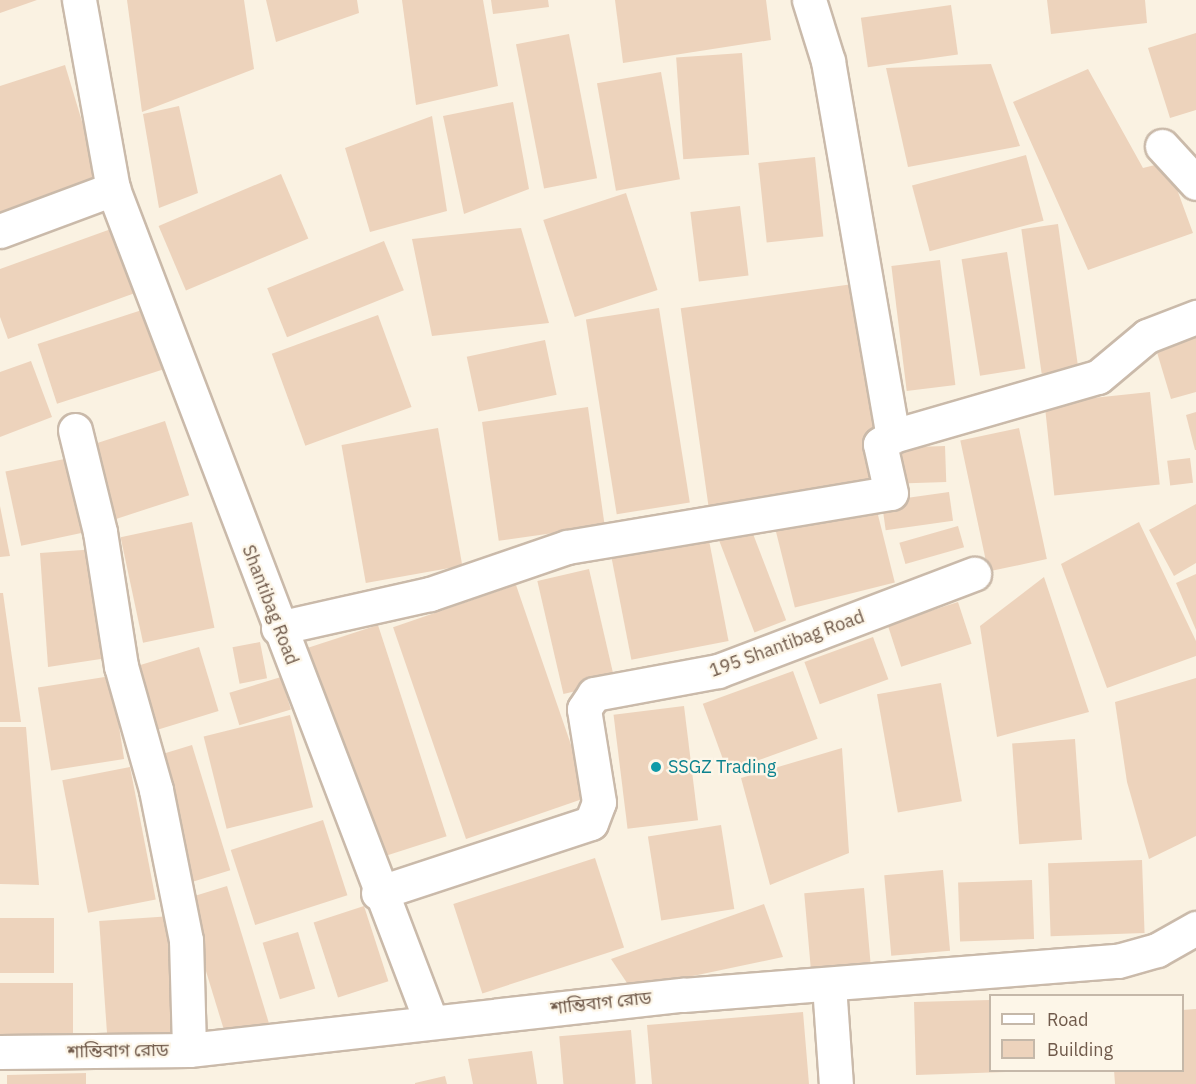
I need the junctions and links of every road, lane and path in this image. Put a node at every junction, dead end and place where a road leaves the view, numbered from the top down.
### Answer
1 (79, 0) edge
2 (809, 0) edge
3 (1162, 146) dead end
4 (1196, 183) edge
5 (113, 189) junction
6 (0, 231) edge
7 (1196, 317) edge
8 (75, 430) dead end
9 (893, 436) junction
10 (974, 574) dead end
11 (278, 628) junction
12 (378, 893) junction
13 (1196, 928) edge
14 (829, 985) junction
15 (430, 1019) junction
16 (189, 1050) junction
17 (0, 1052) edge
18 (836, 1084) edge

1 - 5 street, Shantibag Road
2 - 9 street
3 - 4 street
5 - 6 street
5 - 11 street, Shantibag Road
7 - 9 street
8 - 16 street
9 - 11 street
10 - 12 street, 195 Shantibag Road
11 - 12 street, Shantibag Road
12 - 15 street, Shantibag Road
13 - 14 street, শান্তিবাগ রোড
14 - 15 street, শান্তিবাগ রোড
14 - 18 street
15 - 16 street, শান্তিবাগ রোড
16 - 17 street, শান্তিবাগ রোড

